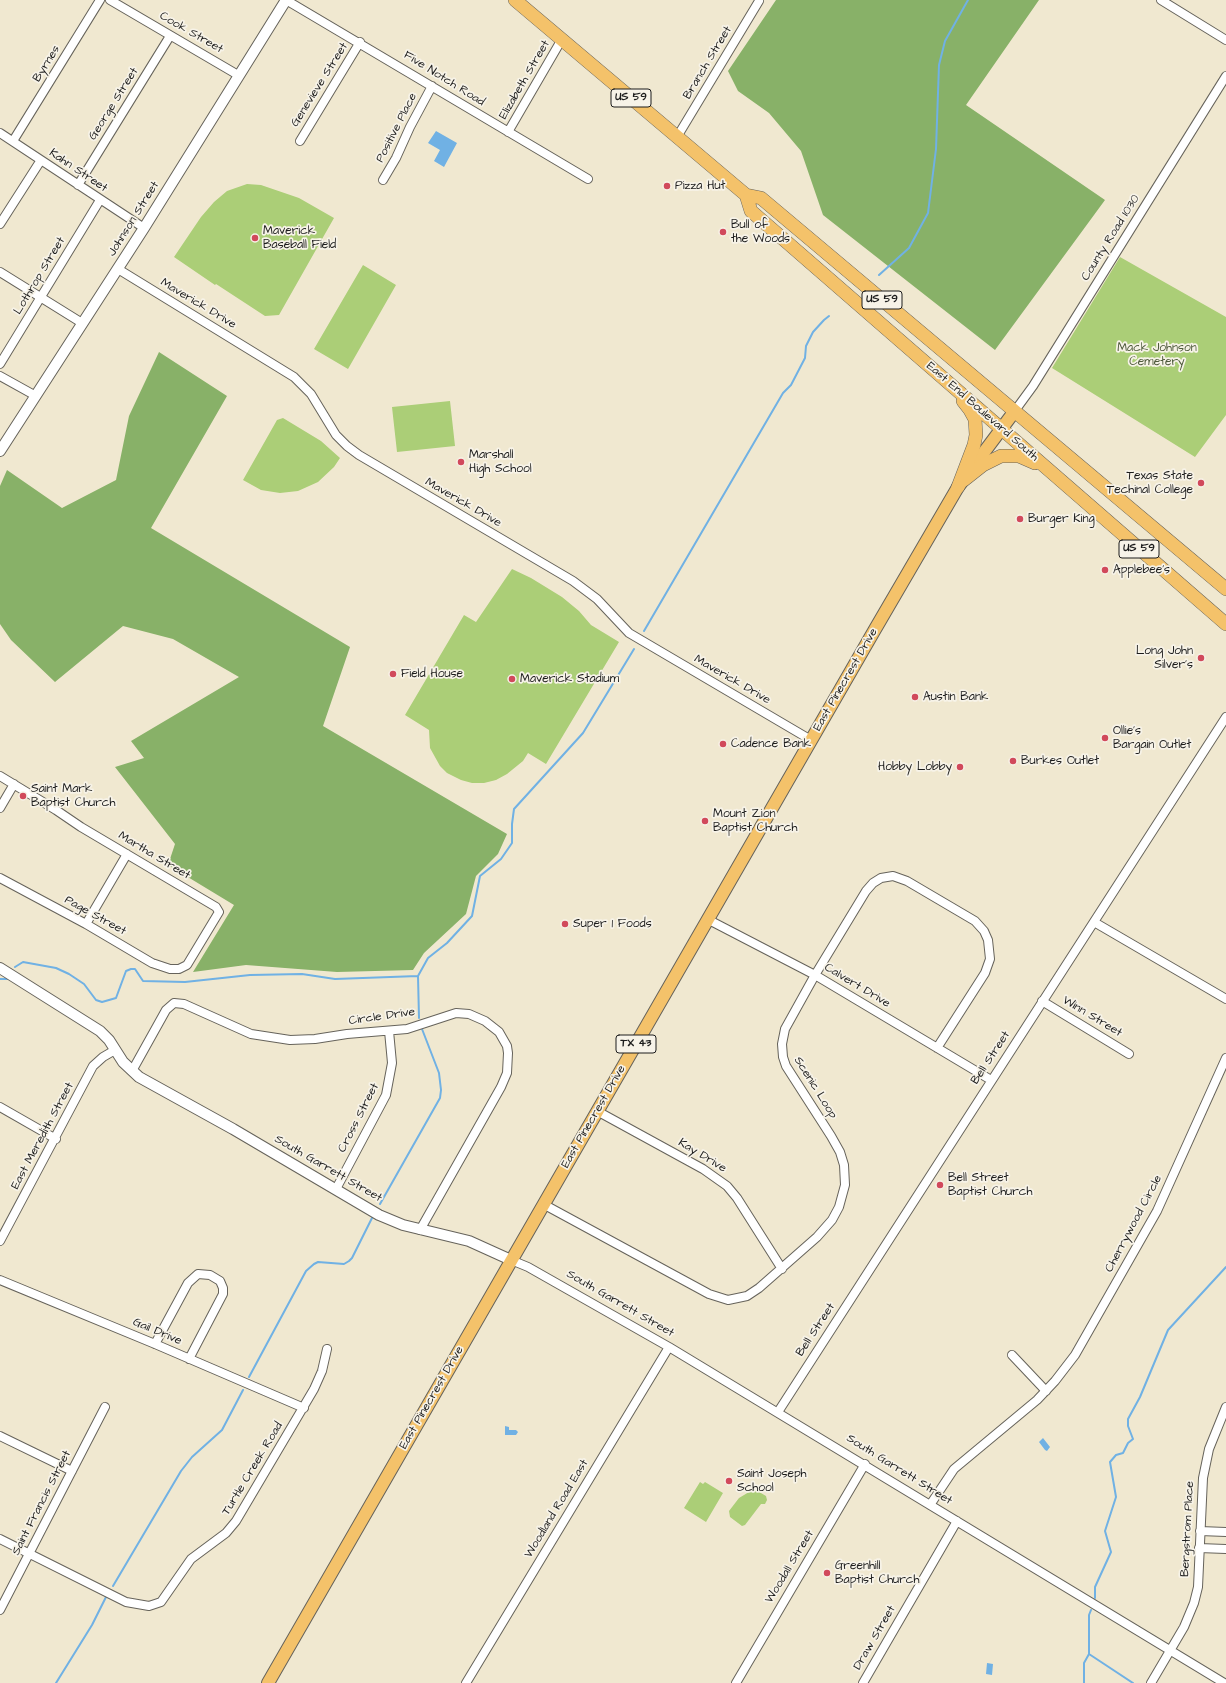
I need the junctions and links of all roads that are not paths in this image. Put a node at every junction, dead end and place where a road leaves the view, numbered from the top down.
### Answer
1 (100, 0) edge
2 (110, 0) edge
3 (286, 0) edge
4 (515, 0) edge
5 (1161, 0) edge
6 (759, 1) dead end
7 (170, 36) junction
8 (562, 39) junction
9 (1226, 40) edge
10 (360, 42) junction
11 (238, 75) junction
12 (1226, 76) edge
13 (432, 86) junction
14 (508, 132) junction
15 (0, 133) edge
16 (677, 137) junction
17 (14, 141) junction
18 (300, 141) dead end
19 (41, 160) junction
20 (588, 179) dead end
21 (382, 180) dead end
22 (78, 185) junction
23 (746, 196) junction
24 (100, 200) junction
25 (0, 224) edge
26 (144, 228) junction
27 (118, 269) junction
28 (0, 272) edge
29 (41, 297) junction
30 (82, 323) junction
31 (0, 364) edge
32 (0, 376) edge
33 (949, 384) junction
34 (36, 396) junction
35 (1014, 412) junction
36 (1001, 428) junction
37 (0, 450) edge
38 (1052, 473) junction
39 (961, 484) junction
40 (1226, 590) edge
41 (1226, 624) edge
42 (1226, 717) edge
43 (811, 740) junction
44 (0, 776) edge
45 (14, 784) junction
46 (0, 808) edge
47 (127, 854) junction
48 (0, 878) edge
49 (707, 919) junction
50 (1094, 922) junction
51 (86, 924) junction
52 (0, 968) edge
53 (179, 969) joint
54 (815, 975) junction
55 (1226, 999) edge
56 (1042, 1001) junction
57 (389, 1031) junction
58 (937, 1048) junction
59 (115, 1050) junction
60 (1129, 1054) dead end
61 (1226, 1058) edge
62 (132, 1071) junction
63 (991, 1080) junction
64 (0, 1107) edge
65 (597, 1111) junction
66 (56, 1139) junction
67 (336, 1189) junction
68 (543, 1204) junction
69 (420, 1230) junction
70 (0, 1241) edge
71 (511, 1260) junction
72 (782, 1269) junction
73 (0, 1280) edge
74 (155, 1344) junction
75 (669, 1347) junction
76 (327, 1349) dead end
77 (1012, 1355) dead end
78 (189, 1359) junction
79 (1046, 1391) junction
80 (105, 1407) dead end
81 (304, 1408) junction
82 (1226, 1408) edge
83 (778, 1412) junction
84 (0, 1436) edge
85 (865, 1464) junction
86 (72, 1471) junction
87 (930, 1505) junction
88 (957, 1521) junction
89 (1200, 1531) junction
90 (1226, 1532) edge
91 (0, 1539) edge
92 (1199, 1548) junction
93 (1226, 1549) edge
94 (29, 1554) junction
95 (0, 1610) edge
96 (1170, 1651) junction
97 (268, 1683) edge
98 (466, 1683) edge
99 (736, 1683) edge
100 (862, 1683) edge
101 (1151, 1683) edge
102 (1224, 1683) edge

1 - 17 street, Byrnes
2 - 7 street, Cook Street
3 - 10 street, Five Notch Road
3 - 11 street, Johnson Street
4 - 8 highway, East End Boulevard South / US 59
5 - 9 street
6 - 16 street, Branch Street
7 - 11 street, Cook Street
7 - 22 street, George Street
8 - 14 street, Elizabeth Street
8 - 16 highway, East End Boulevard South / US 59
10 - 13 street, Five Notch Road
10 - 18 street, Genevieve Street
11 - 26 street, Johnson Street
12 - 35 street, County Road 1030
13 - 14 street, Five Notch Road
13 - 21 street, Positive Place
14 - 20 street, Five Notch Road
15 - 17 street, Kahn Street
16 - 23 highway, East End Boulevard South / US 59
17 - 19 street, Kahn Street
19 - 22 street, Kahn Street
19 - 25 street
22 - 24 street, Kahn Street
23 - 33 highway, East End Boulevard South / US 59
23 - 35 highway, East End Boulevard South / US 59
24 - 26 street, Kahn Street
24 - 29 street, Lothrop Street
26 - 27 street, Johnson Street
27 - 30 street, Johnson Street
27 - 43 street, Maverick Drive
28 - 29 street
29 - 30 street
29 - 31 street, Lothrop Street
30 - 34 street, Johnson Street
32 - 34 street
33 - 36 highway, East End Boulevard South / US 59
33 - 39 highway
34 - 37 street, Johnson Street
35 - 36 main road, East Pinecrest Drive / TX 43
35 - 40 highway, East End Boulevard South / US 59
36 - 38 highway, East End Boulevard South / US 59
36 - 39 main road, East Pinecrest Drive / TX 43
38 - 39 highway
38 - 41 highway, East End Boulevard South / US 59
39 - 43 main road, East Pinecrest Drive / TX 43
42 - 50 street, Bell Street
43 - 49 main road, East Pinecrest Drive / TX 43
44 - 45 street, Martha Street
45 - 46 street
45 - 47 street, Martha Street
47 - 51 street
47 - 53 street, Martha Street
48 - 51 street, Page Street
49 - 54 street, Calvert Drive
49 - 65 main road, East Pinecrest Drive / TX 43
50 - 55 street
50 - 56 street, Bell Street
51 - 53 street, Page Street
52 - 59 street, South Garrett Street
54 - 58 street, Calvert Drive
54 - 58 street, Scenic Loop
54 - 72 street, Scenic Loop
56 - 60 street, Winn Street
56 - 63 street, Bell Street
57 - 62 street, Circle Drive
57 - 67 street, Cross Street
57 - 69 street, Circle Drive
58 - 63 street, Calvert Drive
59 - 62 street, South Garrett Street
59 - 66 street, East Meredith Street
61 - 79 street, Cherrywood Circle
62 - 67 street, South Garrett Street
63 - 83 street, Bell Street
64 - 66 street
65 - 68 main road, East Pinecrest Drive / TX 43
65 - 72 street, Kay Drive
66 - 70 street, East Meredith Street
67 - 69 street, South Garrett Street
68 - 71 main road, East Pinecrest Drive / TX 43
68 - 72 street, Scenic Loop
69 - 71 street, South Garrett Street
71 - 75 street, South Garrett Street
71 - 97 main road, East Pinecrest Drive / TX 43
73 - 74 street, Gail Drive
74 - 78 street, Gail Drive
74 - 78 street
75 - 83 street, South Garrett Street
75 - 98 street, Woodland Road East
76 - 81 street, Turtle Creek Road
77 - 79 street
78 - 81 street, Gail Drive
79 - 87 street, Cherrywood Circle
80 - 86 street, Saint Francis Street
81 - 94 street, Turtle Creek Road
82 - 89 street, Bergstrom Place
83 - 85 street, South Garrett Street
84 - 86 street
85 - 87 street, South Garrett Street
85 - 99 street, Woodall Street
86 - 94 street, Saint Francis Street
87 - 88 street, South Garrett Street
88 - 96 street, South Garrett Street
88 - 100 street, Draw Street
89 - 90 street
89 - 92 street, Bergstrom Place
91 - 94 street, Turtle Creek Road
92 - 93 street
92 - 96 street, Bergstrom Place
94 - 95 street, Saint Francis Street
96 - 101 street, Bergstrom Place
96 - 102 street, South Garrett Street

